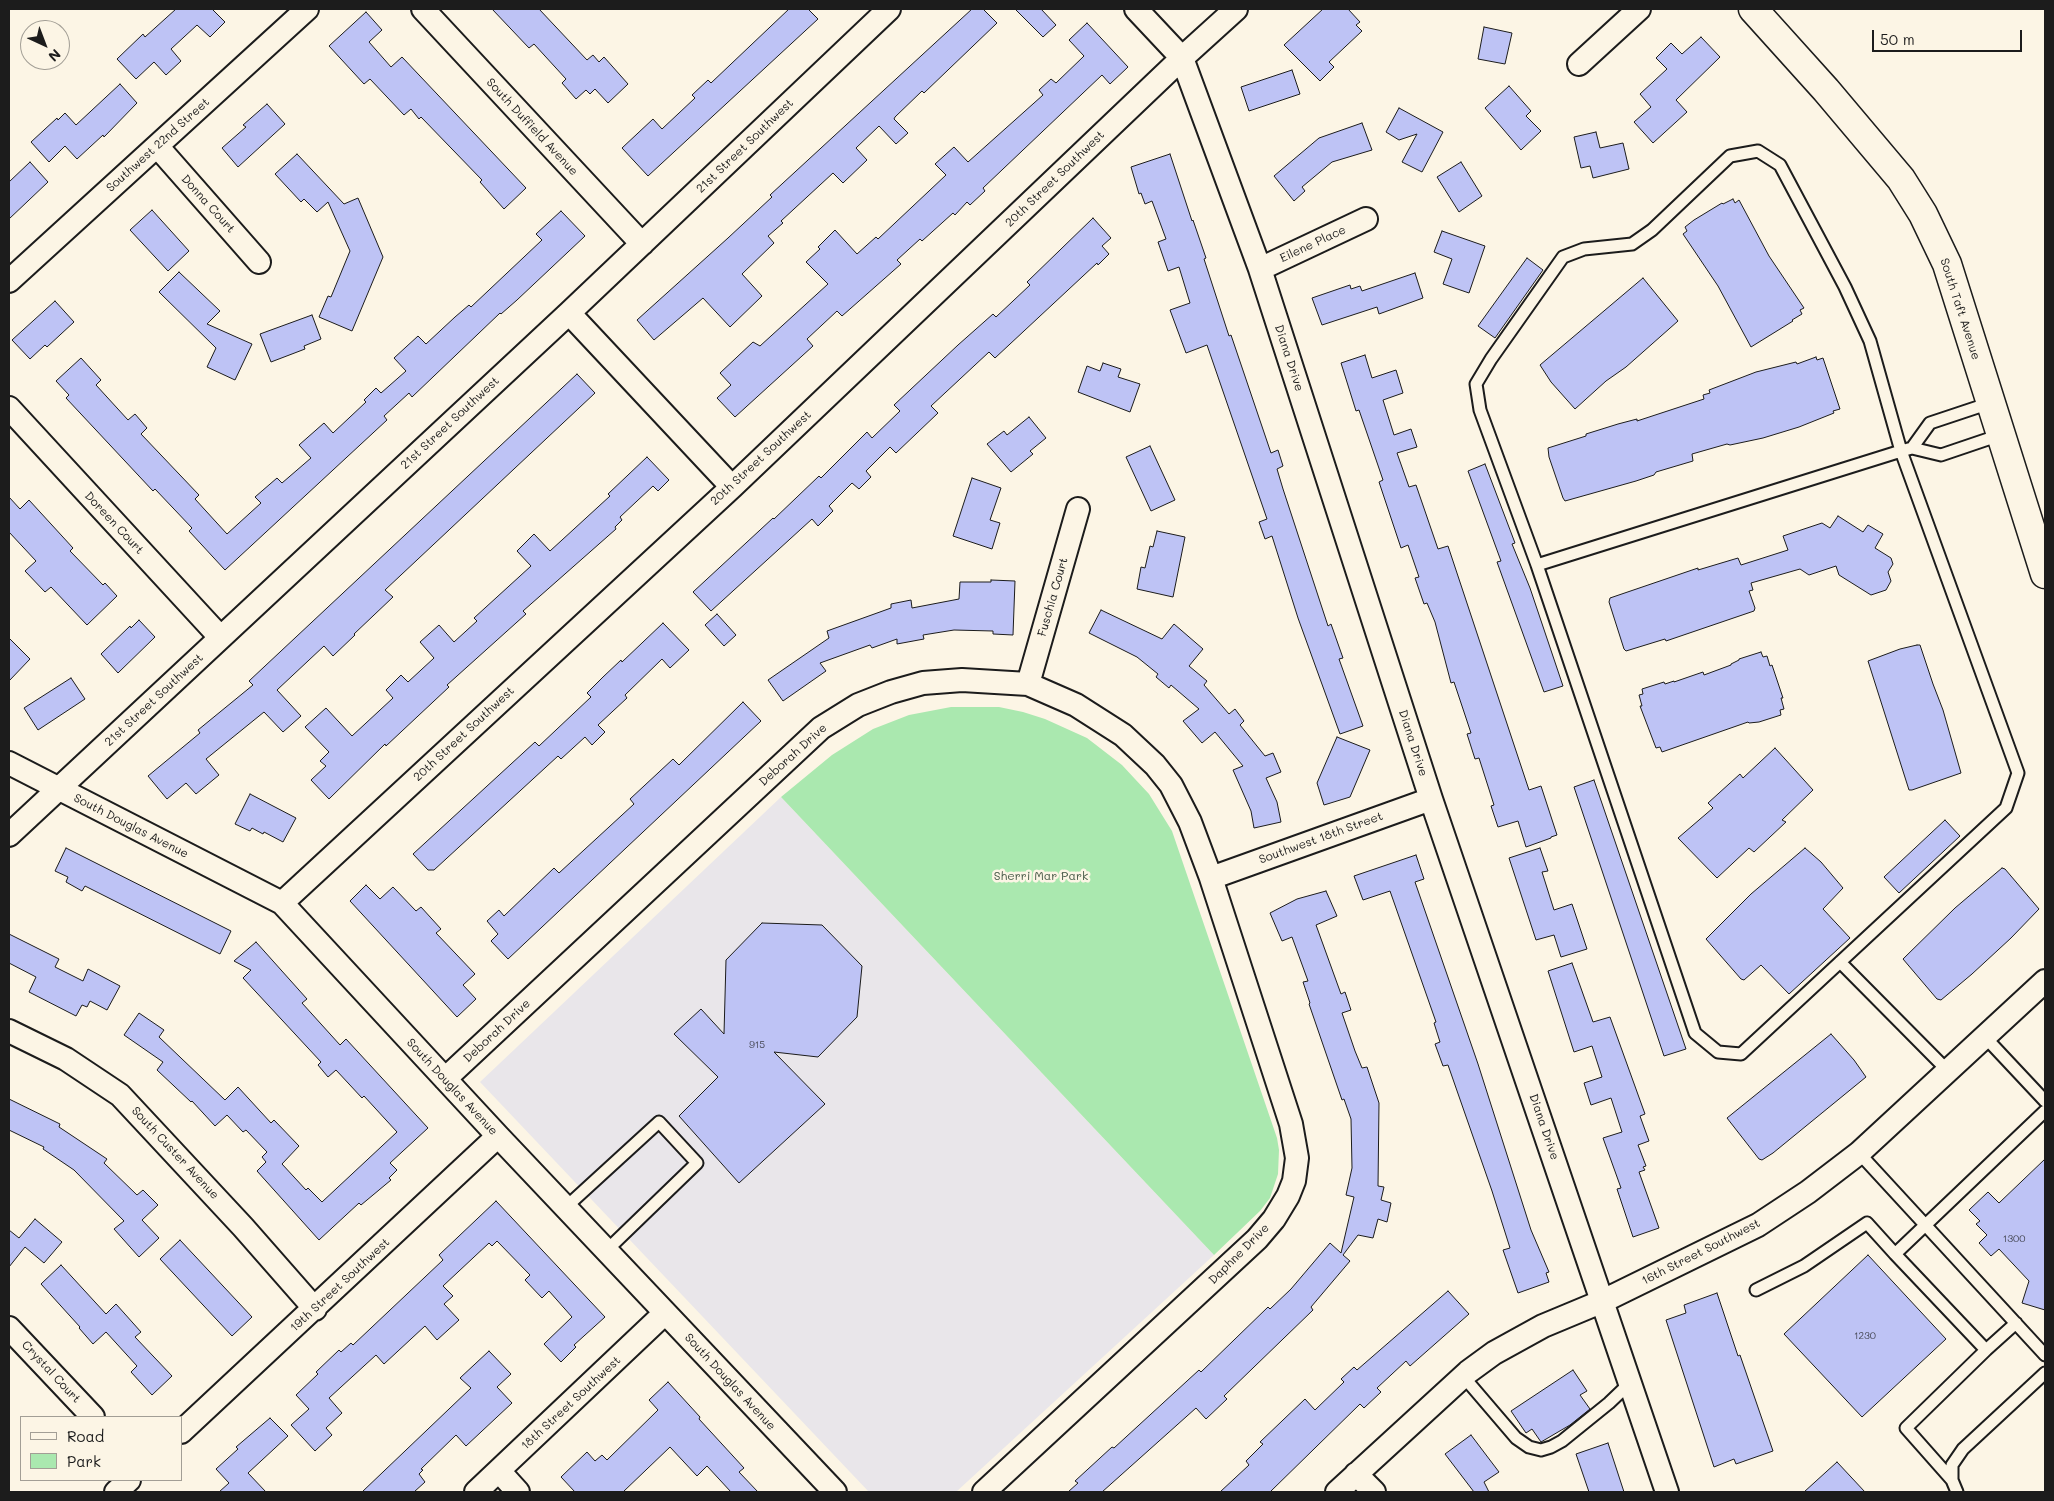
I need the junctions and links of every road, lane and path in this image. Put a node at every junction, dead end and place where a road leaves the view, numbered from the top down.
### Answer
1 (307, 9) edge
2 (423, 9) edge
3 (889, 9) edge
4 (1136, 9) edge
5 (1236, 9) edge
6 (1639, 9) edge
7 (1753, 9) edge
8 (1182, 58) junction
9 (1579, 64) dead end
10 (156, 146) junction
11 (1366, 219) dead end
12 (642, 244) junction
13 (259, 262) dead end
14 (1260, 269) junction
15 (9, 281) edge
16 (569, 314) junction
17 (1990, 404) junction
18 (9, 408) edge
19 (2000, 434) junction
20 (1906, 449) junction
21 (732, 486) junction
22 (1078, 509) dead end
23 (1537, 565) junction
24 (2045, 574) edge
25 (220, 637) junction
26 (1028, 684) junction
27 (9, 763) edge
28 (59, 789) junction
29 (1431, 799) junction
30 (9, 835) edge
31 (1212, 878) junction
32 (282, 903) junction
33 (1840, 962) junction
34 (2045, 981) edge
35 (9, 1031) edge
36 (1986, 1036) junction
37 (1948, 1071) junction
38 (445, 1079) junction
39 (2045, 1101) edge
40 (2045, 1111) edge
41 (498, 1136) junction
42 (1859, 1153) junction
43 (565, 1208) junction
44 (1925, 1225) junction
45 (606, 1251) junction
46 (1895, 1254) junction
47 (1756, 1290) dead end
48 (1603, 1301) junction
49 (315, 1309) junction
50 (665, 1313) junction
51 (2016, 1323) junction
52 (9, 1328) edge
53 (1986, 1350) junction
54 (2045, 1355) edge
55 (2045, 1373) edge
56 (1464, 1376) junction
57 (1630, 1382) junction
58 (92, 1416) edge
59 (182, 1431) edge
60 (499, 1471) junction
61 (1356, 1474) junction
62 (1952, 1480) junction
63 (128, 1481) edge
64 (1664, 1490) edge
65 (116, 1492) edge
66 (476, 1492) edge
67 (518, 1492) edge
68 (835, 1492) edge
69 (984, 1492) edge
70 (1338, 1492) edge
71 (1374, 1492) edge
72 (1958, 1492) edge

1 - 10 street, Southwest 22nd Street
2 - 12 street, South Duffield Avenue
3 - 12 street, 21st Street Southwest
4 - 8 street, Diana Drive
5 - 8 street, 20th Street Southwest
6 - 9 street
7 - 17 main road, South Taft Avenue
8 - 14 street, Diana Drive
8 - 21 street, 20th Street Southwest
10 - 13 street, Donna Court
10 - 15 street, Southwest 22nd Street
11 - 14 street, Eilene Place
12 - 16 street, 21st Street Southwest
14 - 29 street, Diana Drive
16 - 21 street
16 - 25 street, 21st Street Southwest
17 - 19 main road, South Taft Avenue
17 - 20 lane
18 - 25 street, Doreen Court
19 - 20 lane
19 - 24 main road, South Taft Avenue
20 - 23 lane
20 - 23 lane
20 - 33 lane
21 - 32 street, 20th Street Southwest
22 - 26 street, Fuschia Court
23 - 33 lane
25 - 28 street, 21st Street Southwest
26 - 31 street, Deborah Drive
26 - 38 street, Deborah Drive
27 - 28 street, South Douglas Avenue
28 - 30 street, 21st Street Southwest
28 - 32 street, South Douglas Avenue
29 - 31 street, Southwest 18th Street
29 - 48 street, Diana Drive
31 - 69 street, Daphne Drive
32 - 38 street, South Douglas Avenue
33 - 37 lane
34 - 36 street, 16th Street Southwest
35 - 49 street, South Custer Avenue
36 - 37 street, 16th Street Southwest
36 - 39 lane
37 - 42 street, 16th Street Southwest
38 - 41 street, South Douglas Avenue
40 - 44 lane
41 - 43 street, South Douglas Avenue
41 - 49 street, 19th Street Southwest
42 - 44 lane
42 - 48 street, 16th Street Southwest
43 - 45 street, South Douglas Avenue
43 - 45 lane
44 - 46 lane
44 - 51 lane
45 - 50 street, South Douglas Avenue
46 - 47 lane
46 - 53 lane
48 - 56 street, 16th Street Southwest
48 - 57 street, Diana Drive
49 - 59 street, 19th Street Southwest
50 - 60 street, 18th Street Southwest
50 - 68 street, South Douglas Avenue
51 - 53 lane
51 - 54 lane
52 - 58 street, Crystal Court
53 - 62 lane
55 - 62 lane
56 - 57 lane
56 - 61 street, 16th Street Southwest
57 - 64 street, Diana Drive
60 - 66 street, 18th Street Southwest
60 - 67 street
61 - 70 street, 16th Street Southwest
61 - 71 street
62 - 72 lane
63 - 65 street

